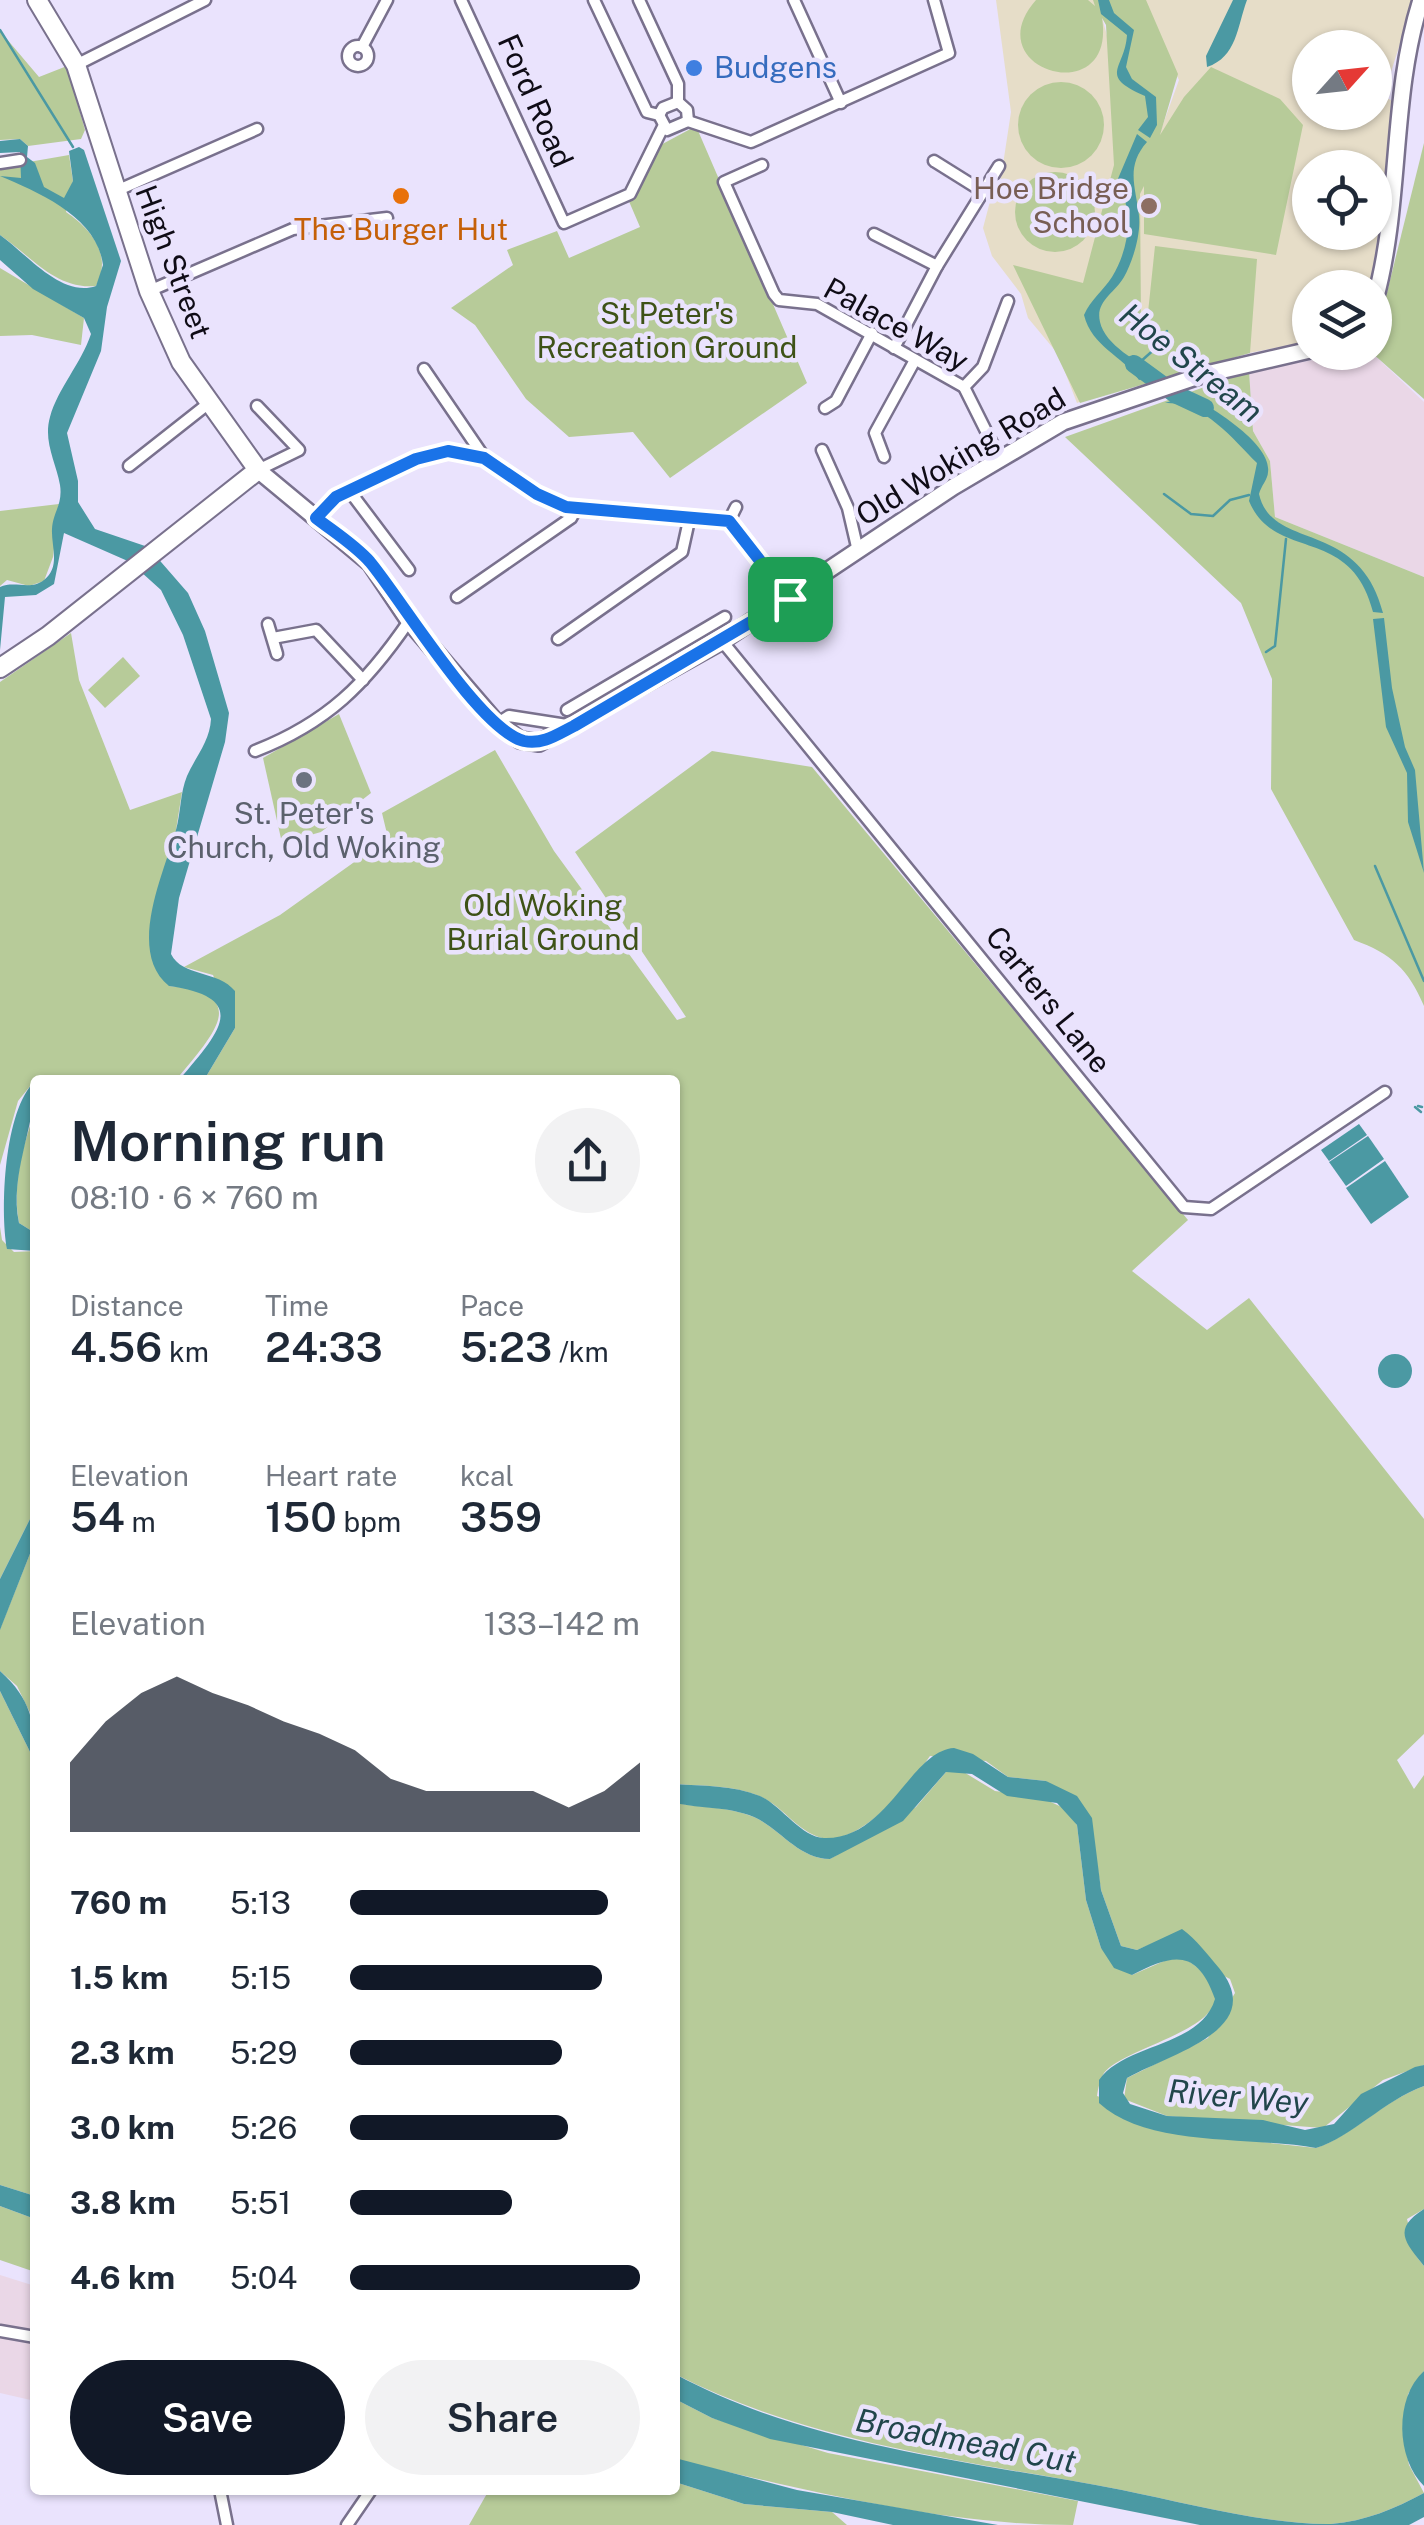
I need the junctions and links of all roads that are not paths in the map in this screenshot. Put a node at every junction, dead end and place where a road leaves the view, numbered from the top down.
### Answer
1 (37, 0) edge
2 (205, 0) edge
3 (387, 0) edge
4 (462, 0) edge
5 (594, 0) edge
6 (639, 0) edge
7 (794, 0) edge
8 (934, 0) edge
9 (1421, 0) edge
10 (362, 47) dead end
11 (76, 66) junction
12 (678, 102) junction
13 (841, 103) junction
14 (658, 115) junction
15 (688, 121) junction
16 (663, 128) junction
17 (256, 129) dead end
18 (20, 160) dead end
19 (934, 161) dead end
20 (0, 163) edge
21 (762, 164) dead end
22 (999, 166) dead end
23 (982, 190) junction
24 (116, 191) junction
25 (387, 218) dead end
26 (874, 234) dead end
27 (937, 266) junction
28 (1381, 270) edge
29 (148, 291) junction
30 (1008, 300) dead end
31 (872, 333) junction
32 (894, 348) junction
33 (1292, 354) edge
34 (915, 360) junction
35 (424, 368) dead end
36 (964, 387) junction
37 (209, 403) junction
38 (257, 406) dead end
39 (825, 408) dead end
40 (463, 430) junction
41 (822, 450) dead end
42 (448, 451) junction
43 (884, 457) dead end
44 (484, 458) junction
45 (1000, 459) junction
46 (129, 466) dead end
47 (258, 470) junction
48 (349, 493) junction
49 (736, 507) dead end
50 (576, 509) junction
51 (690, 516) junction
52 (316, 518) junction
53 (729, 521) junction
54 (858, 551) junction
55 (410, 570) dead end
56 (457, 597) dead end
57 (790, 599) junction
58 (725, 617) dead end
59 (409, 621) junction
60 (268, 624) dead end
61 (273, 638) junction
62 (558, 639) dead end
63 (722, 641) junction
64 (277, 654) dead end
65 (645, 664) junction
66 (0, 668) edge
67 (363, 680) junction
68 (655, 680) junction
69 (567, 710) dead end
70 (502, 728) joint
71 (255, 751) dead end
72 (1384, 1092) dead end
73 (0, 2331) edge
74 (30, 2336) edge
75 (221, 2495) edge
76 (368, 2495) edge
77 (227, 2525) edge
78 (347, 2525) edge

1 - 11 main road, High Street
2 - 11 street
3 - 10 street
4 - 16 street, Ford Road
5 - 14 street
6 - 12 street
7 - 13 street
8 - 13 street
9 - 28 main road
11 - 24 main road, High Street
12 - 14 street
12 - 15 street
13 - 15 street
14 - 16 street
15 - 16 street
17 - 24 street
18 - 20 street
19 - 23 street
21 - 31 street, Palace Way
22 - 23 street
23 - 27 street
24 - 29 main road, High Street
25 - 29 street
26 - 27 street
27 - 32 street
29 - 37 main road, High Street
30 - 36 street
31 - 32 street, Palace Way
31 - 39 street
32 - 34 street, Palace Way
33 - 45 main road, Old Woking Road
34 - 36 street, Palace Way
34 - 43 street
35 - 40 street
36 - 45 street, Palace Way
37 - 46 street
37 - 47 main road, High Street
38 - 47 street
40 - 42 street
40 - 44 street
41 - 54 street
42 - 44 street
42 - 48 street
44 - 50 street
45 - 54 main road, Old Woking Road
47 - 52 main road, High Street
47 - 66 main road
48 - 52 street
48 - 55 street
49 - 53 street
50 - 51 street
50 - 56 street
51 - 53 street
51 - 62 street
52 - 59 main road, High Street
53 - 57 street
54 - 57 main road, Old Woking Road
57 - 63 main road, Old Woking Road
58 - 65 street
59 - 67 street
59 - 70 main road, High Street
60 - 61 street
61 - 64 street
61 - 67 street
63 - 68 main road, Old Woking Road
63 - 72 street, Carters Lane
65 - 68 street
65 - 69 street
67 - 71 street
68 - 70 main road, Old Woking Road
73 - 74 street
75 - 77 street
76 - 78 street

